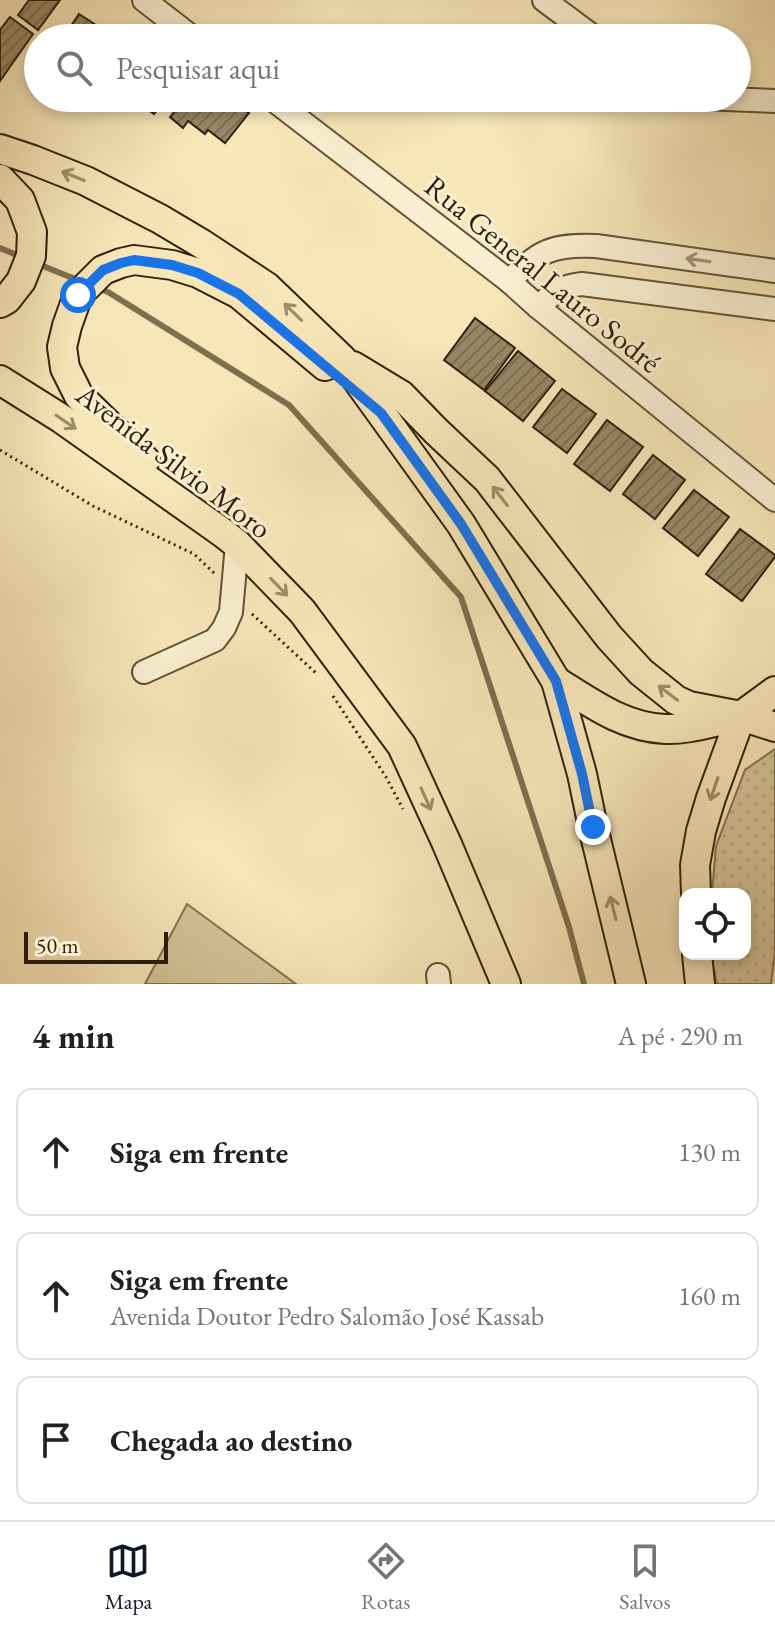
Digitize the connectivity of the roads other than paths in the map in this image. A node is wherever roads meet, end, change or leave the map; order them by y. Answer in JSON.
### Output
{"nodes":[{"id":1,"x":144,"y":0,"type":"edge"},
{"id":2,"x":544,"y":0,"type":"edge"},
{"id":3,"x":175,"y":24,"type":"edge"},
{"id":4,"x":576,"y":24,"type":"edge"},
{"id":5,"x":751,"y":100,"type":"edge"},
{"id":6,"x":775,"y":101,"type":"edge"},
{"id":7,"x":289,"y":112,"type":"edge"},
{"id":8,"x":0,"y":149,"type":"edge"},
{"id":9,"x":0,"y":179,"type":"edge"},
{"id":10,"x":775,"y":271,"type":"edge"},
{"id":11,"x":509,"y":281,"type":"junction"},
{"id":12,"x":0,"y":303,"type":"edge"},
{"id":13,"x":538,"y":307,"type":"junction"},
{"id":14,"x":775,"y":309,"type":"edge"},
{"id":15,"x":342,"y":359,"type":"junction"},
{"id":16,"x":0,"y":380,"type":"edge"},
{"id":17,"x":381,"y":413,"type":"junction"},
{"id":18,"x":775,"y":500,"type":"edge"},
{"id":19,"x":230,"y":538,"type":"junction"},
{"id":20,"x":144,"y":672,"type":"dead end"},
{"id":21,"x":556,"y":681,"type":"junction"},
{"id":22,"x":775,"y":691,"type":"edge"},
{"id":23,"x":741,"y":716,"type":"junction"},
{"id":24,"x":775,"y":727,"type":"edge"},
{"id":25,"x":696,"y":888,"type":"edge"},
{"id":26,"x":698,"y":960,"type":"edge"},
{"id":27,"x":506,"y":984,"type":"edge"},
{"id":28,"x":631,"y":984,"type":"edge"},
{"id":29,"x":700,"y":984,"type":"edge"}],
"edges":[{"from":1,"to":3,"type":"street"},
{"from":2,"to":4,"type":"street"},
{"from":5,"to":6,"type":"street"},
{"from":7,"to":11,"type":"street","name":"Rua General Lauro Sodré"},
{"from":15,"to":8,"type":"main road","one_way":true},
{"from":9,"to":12,"type":"main road"},
{"from":10,"to":11,"type":"street","one_way":true},
{"from":11,"to":13,"type":"street","name":"Rua General Lauro Sodré"},
{"from":13,"to":14,"type":"street"},
{"from":13,"to":18,"type":"street","name":"Rua General Lauro Sodré"},
{"from":15,"to":17,"type":"main road"},
{"from":23,"to":15,"type":"main road","one_way":true},
{"from":16,"to":19,"type":"main road","name":"Avenida Silvio Moro","one_way":true},
{"from":17,"to":19,"type":"main road"},
{"from":17,"to":21,"type":"main road"},
{"from":19,"to":20,"type":"street"},
{"from":19,"to":27,"type":"main road","name":"Avenida Silvio Moro","one_way":true},
{"from":21,"to":23,"type":"main road"},
{"from":28,"to":21,"type":"main road","one_way":true},
{"from":22,"to":23,"type":"main road"},
{"from":23,"to":24,"type":"main road"},
{"from":23,"to":25,"type":"main road","one_way":true},
{"from":26,"to":29,"type":"main road"}]}
